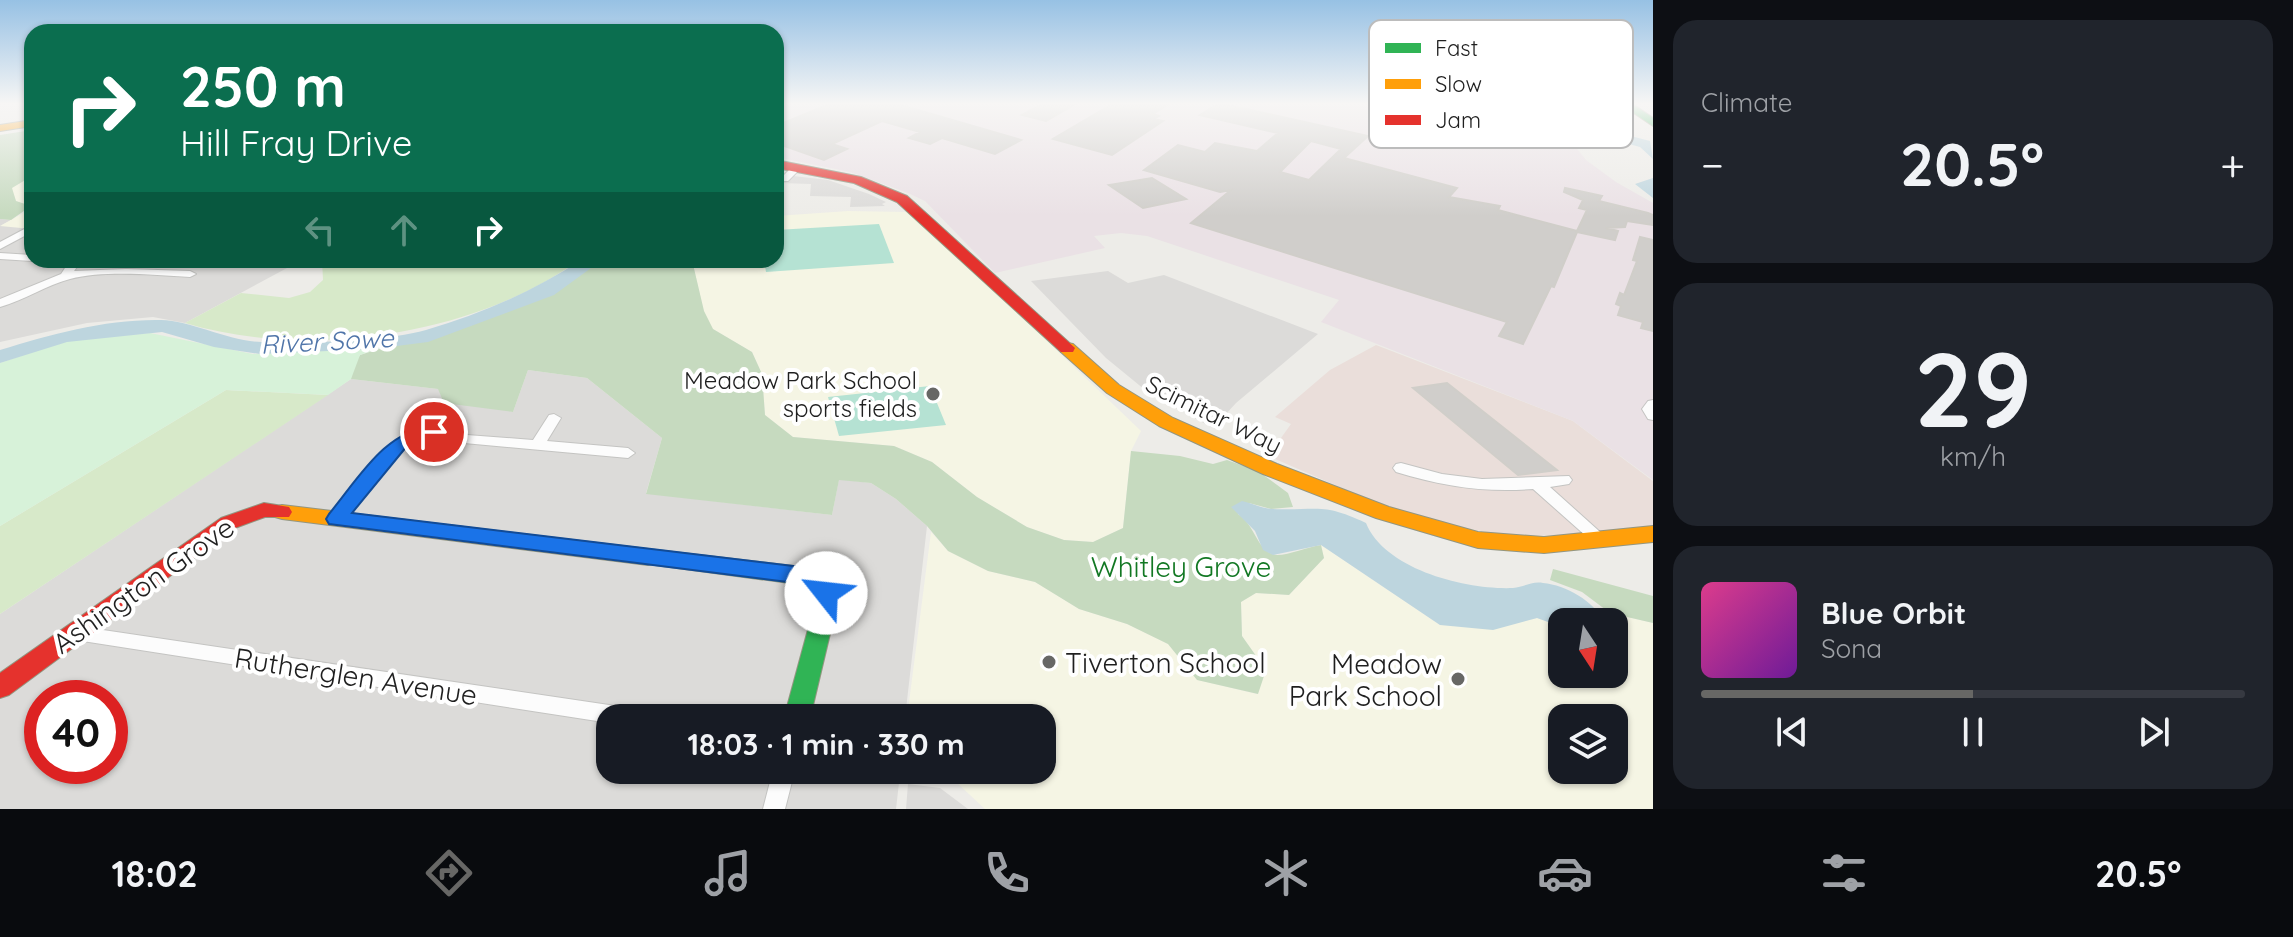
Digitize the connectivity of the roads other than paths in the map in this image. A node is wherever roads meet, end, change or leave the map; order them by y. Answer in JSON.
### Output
{"nodes":[{"id":1,"x":786,"y":170,"type":"edge"},
{"id":2,"x":24,"y":232,"type":"edge"},
{"id":3,"x":0,"y":246,"type":"edge"},
{"id":4,"x":0,"y":256,"type":"edge"},
{"id":5,"x":24,"y":258,"type":"edge"},
{"id":6,"x":70,"y":268,"type":"edge"},
{"id":7,"x":190,"y":274,"type":"dead end"},
{"id":8,"x":66,"y":276,"type":"junction"},
{"id":9,"x":0,"y":303,"type":"edge"},
{"id":10,"x":1653,"y":404,"type":"edge"},
{"id":11,"x":1653,"y":416,"type":"edge"},
{"id":12,"x":554,"y":418,"type":"dead end"},
{"id":13,"x":538,"y":444,"type":"junction"},
{"id":14,"x":628,"y":453,"type":"dead end"},
{"id":15,"x":1401,"y":468,"type":"dead end"},
{"id":16,"x":1564,"y":480,"type":"dead end"},
{"id":17,"x":1537,"y":484,"type":"junction"},
{"id":18,"x":336,"y":519,"type":"junction"},
{"id":19,"x":1653,"y":534,"type":"edge"},
{"id":20,"x":1601,"y":540,"type":"junction"},
{"id":21,"x":76,"y":633,"type":"junction"},
{"id":22,"x":0,"y":687,"type":"edge"},
{"id":23,"x":801,"y":704,"type":"edge"},
{"id":24,"x":596,"y":712,"type":"edge"},
{"id":25,"x":780,"y":784,"type":"edge"},
{"id":26,"x":774,"y":809,"type":"edge"}],
"edges":[{"from":1,"to":20,"type":"main road","name":"Scimitar Way"},
{"from":2,"to":3,"type":"street"},
{"from":4,"to":5,"type":"street"},
{"from":6,"to":8,"type":"street"},
{"from":7,"to":8,"type":"street"},
{"from":8,"to":9,"type":"street"},
{"from":10,"to":11,"type":"street"},
{"from":12,"to":13,"type":"street"},
{"from":13,"to":14,"type":"street"},
{"from":13,"to":18,"type":"street"},
{"from":15,"to":17,"type":"street"},
{"from":16,"to":17,"type":"street"},
{"from":17,"to":20,"type":"street"},
{"from":18,"to":21,"type":"main road","name":"Ashington Grove"},
{"from":18,"to":23,"type":"main road","name":"Ashington Grove"},
{"from":19,"to":20,"type":"main road","name":"Scimitar Way"},
{"from":21,"to":22,"type":"main road","name":"Ashington Grove"},
{"from":21,"to":24,"type":"street","name":"Rutherglen Avenue"},
{"from":25,"to":26,"type":"street"}]}
